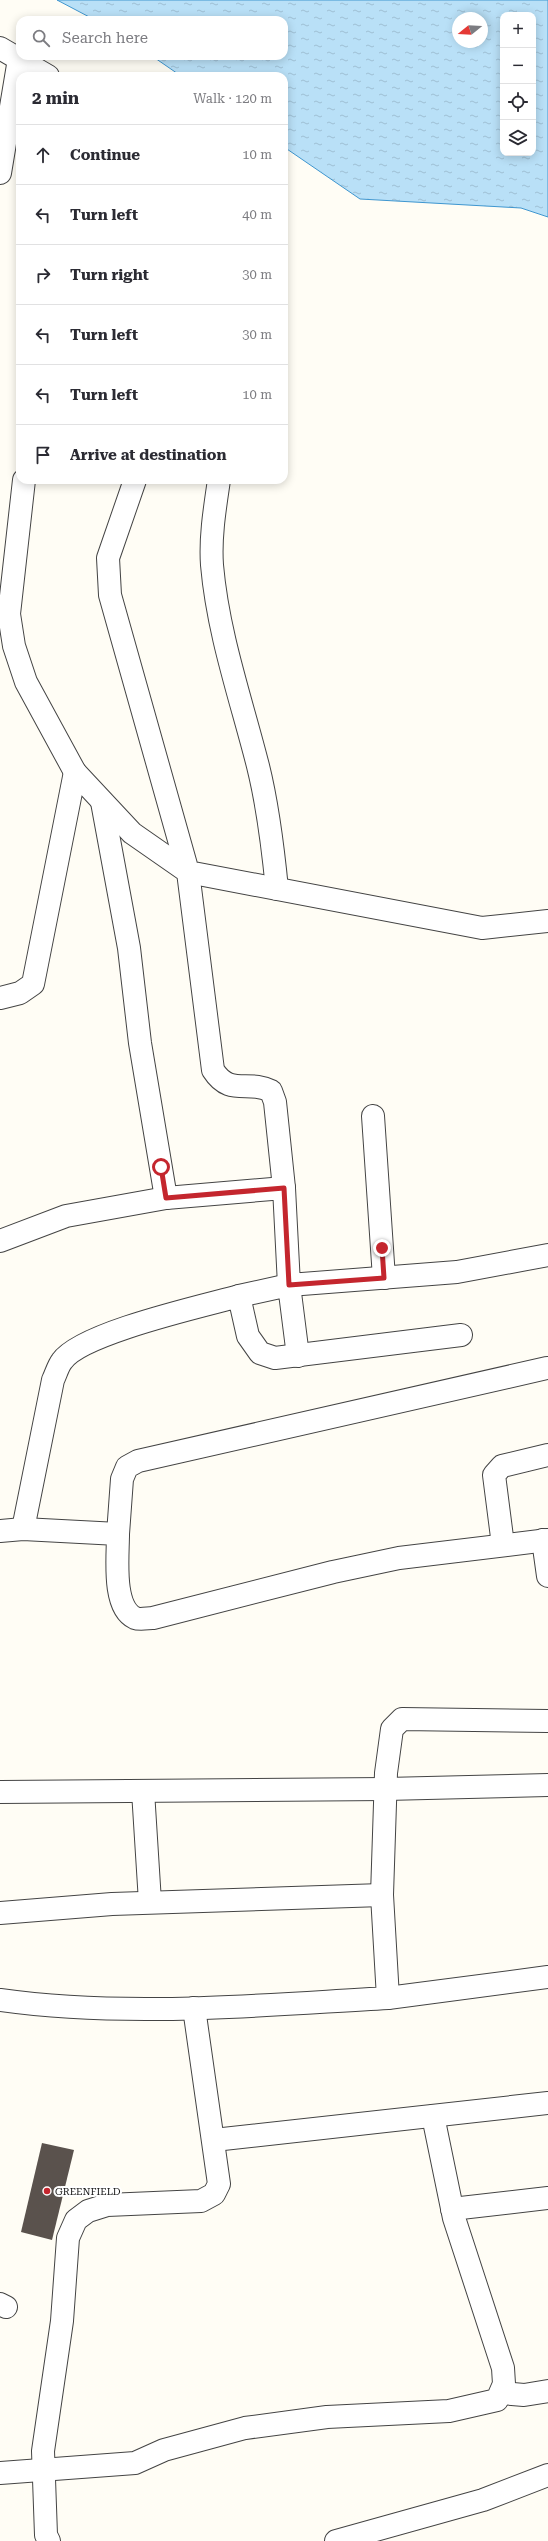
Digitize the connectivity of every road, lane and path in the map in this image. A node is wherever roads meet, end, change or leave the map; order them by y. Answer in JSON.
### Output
{"nodes":[{"id":1,"x":0,"y":48,"type":"edge"},
{"id":2,"x":16,"y":58,"type":"edge"},
{"id":3,"x":19,"y":60,"type":"joint"},
{"id":4,"x":17,"y":72,"type":"edge"},
{"id":5,"x":41,"y":72,"type":"edge"},
{"id":6,"x":16,"y":78,"type":"edge"},
{"id":7,"x":0,"y":173,"type":"edge"},
{"id":8,"x":24,"y":484,"type":"edge"},
{"id":9,"x":134,"y":484,"type":"edge"},
{"id":10,"x":219,"y":484,"type":"edge"},
{"id":11,"x":75,"y":772,"type":"junction"},
{"id":12,"x":102,"y":802,"type":"junction"},
{"id":13,"x":188,"y":872,"type":"junction"},
{"id":14,"x":277,"y":889,"type":"junction"},
{"id":15,"x":548,"y":920,"type":"edge"},
{"id":16,"x":0,"y":998,"type":"edge"},
{"id":17,"x":373,"y":1116,"type":"dead end"},
{"id":18,"x":284,"y":1188,"type":"junction"},
{"id":19,"x":166,"y":1198,"type":"junction"},
{"id":20,"x":0,"y":1240,"type":"edge"},
{"id":21,"x":548,"y":1255,"type":"edge"},
{"id":22,"x":384,"y":1278,"type":"junction"},
{"id":23,"x":289,"y":1285,"type":"junction"},
{"id":24,"x":239,"y":1296,"type":"junction"},
{"id":25,"x":461,"y":1335,"type":"dead end"},
{"id":26,"x":298,"y":1356,"type":"junction"},
{"id":27,"x":547,"y":1368,"type":"edge"},
{"id":28,"x":548,"y":1455,"type":"edge"},
{"id":29,"x":23,"y":1529,"type":"junction"},
{"id":30,"x":0,"y":1531,"type":"edge"},
{"id":31,"x":118,"y":1534,"type":"junction"},
{"id":32,"x":545,"y":1540,"type":"edge"},
{"id":33,"x":503,"y":1545,"type":"junction"},
{"id":34,"x":548,"y":1576,"type":"edge"},
{"id":35,"x":548,"y":1721,"type":"edge"},
{"id":36,"x":548,"y":1785,"type":"edge"},
{"id":37,"x":386,"y":1789,"type":"junction"},
{"id":38,"x":142,"y":1791,"type":"junction"},
{"id":39,"x":0,"y":1792,"type":"edge"},
{"id":40,"x":382,"y":1895,"type":"junction"},
{"id":41,"x":150,"y":1902,"type":"junction"},
{"id":42,"x":0,"y":1913,"type":"edge"},
{"id":43,"x":548,"y":1977,"type":"edge"},
{"id":44,"x":388,"y":1998,"type":"junction"},
{"id":45,"x":0,"y":2000,"type":"edge"},
{"id":46,"x":194,"y":2008,"type":"junction"},
{"id":47,"x":548,"y":2103,"type":"edge"},
{"id":48,"x":433,"y":2116,"type":"junction"},
{"id":49,"x":214,"y":2140,"type":"junction"},
{"id":50,"x":548,"y":2198,"type":"edge"},
{"id":51,"x":452,"y":2209,"type":"junction"},
{"id":52,"x":548,"y":2391,"type":"edge"},
{"id":53,"x":501,"y":2393,"type":"junction"},
{"id":54,"x":44,"y":2470,"type":"junction"},
{"id":55,"x":0,"y":2473,"type":"edge"},
{"id":56,"x":548,"y":2475,"type":"edge"},
{"id":57,"x":49,"y":2541,"type":"edge"},
{"id":58,"x":336,"y":2541,"type":"edge"}],
"edges":[{"from":1,"to":2,"type":"street"},
{"from":3,"to":4,"type":"street"},
{"from":3,"to":5,"type":"street"},
{"from":6,"to":7,"type":"street"},
{"from":8,"to":11,"type":"street"},
{"from":9,"to":13,"type":"street"},
{"from":10,"to":14,"type":"street"},
{"from":11,"to":12,"type":"street"},
{"from":11,"to":16,"type":"street"},
{"from":12,"to":13,"type":"street"},
{"from":12,"to":19,"type":"street"},
{"from":13,"to":14,"type":"street"},
{"from":13,"to":18,"type":"street"},
{"from":14,"to":15,"type":"street"},
{"from":17,"to":22,"type":"street"},
{"from":18,"to":19,"type":"street"},
{"from":18,"to":23,"type":"street"},
{"from":19,"to":20,"type":"street"},
{"from":21,"to":22,"type":"street"},
{"from":22,"to":23,"type":"street"},
{"from":23,"to":24,"type":"street"},
{"from":23,"to":26,"type":"street"},
{"from":24,"to":26,"type":"street"},
{"from":24,"to":29,"type":"street"},
{"from":25,"to":26,"type":"street"},
{"from":27,"to":31,"type":"street"},
{"from":28,"to":33,"type":"street"},
{"from":29,"to":30,"type":"street"},
{"from":29,"to":31,"type":"street"},
{"from":31,"to":33,"type":"street"},
{"from":32,"to":33,"type":"street"},
{"from":32,"to":34,"type":"street"},
{"from":35,"to":37,"type":"street"},
{"from":36,"to":37,"type":"street"},
{"from":37,"to":38,"type":"street"},
{"from":37,"to":40,"type":"street"},
{"from":38,"to":39,"type":"street"},
{"from":38,"to":41,"type":"street"},
{"from":40,"to":41,"type":"street"},
{"from":40,"to":44,"type":"street"},
{"from":41,"to":42,"type":"street"},
{"from":43,"to":44,"type":"street"},
{"from":44,"to":46,"type":"street"},
{"from":45,"to":46,"type":"street"},
{"from":46,"to":49,"type":"street"},
{"from":47,"to":48,"type":"street"},
{"from":48,"to":49,"type":"street"},
{"from":48,"to":51,"type":"street"},
{"from":49,"to":54,"type":"street"},
{"from":50,"to":51,"type":"street"},
{"from":51,"to":53,"type":"street"},
{"from":52,"to":53,"type":"street"},
{"from":53,"to":54,"type":"street"},
{"from":54,"to":55,"type":"street"},
{"from":54,"to":57,"type":"street"},
{"from":56,"to":58,"type":"street"}]}
